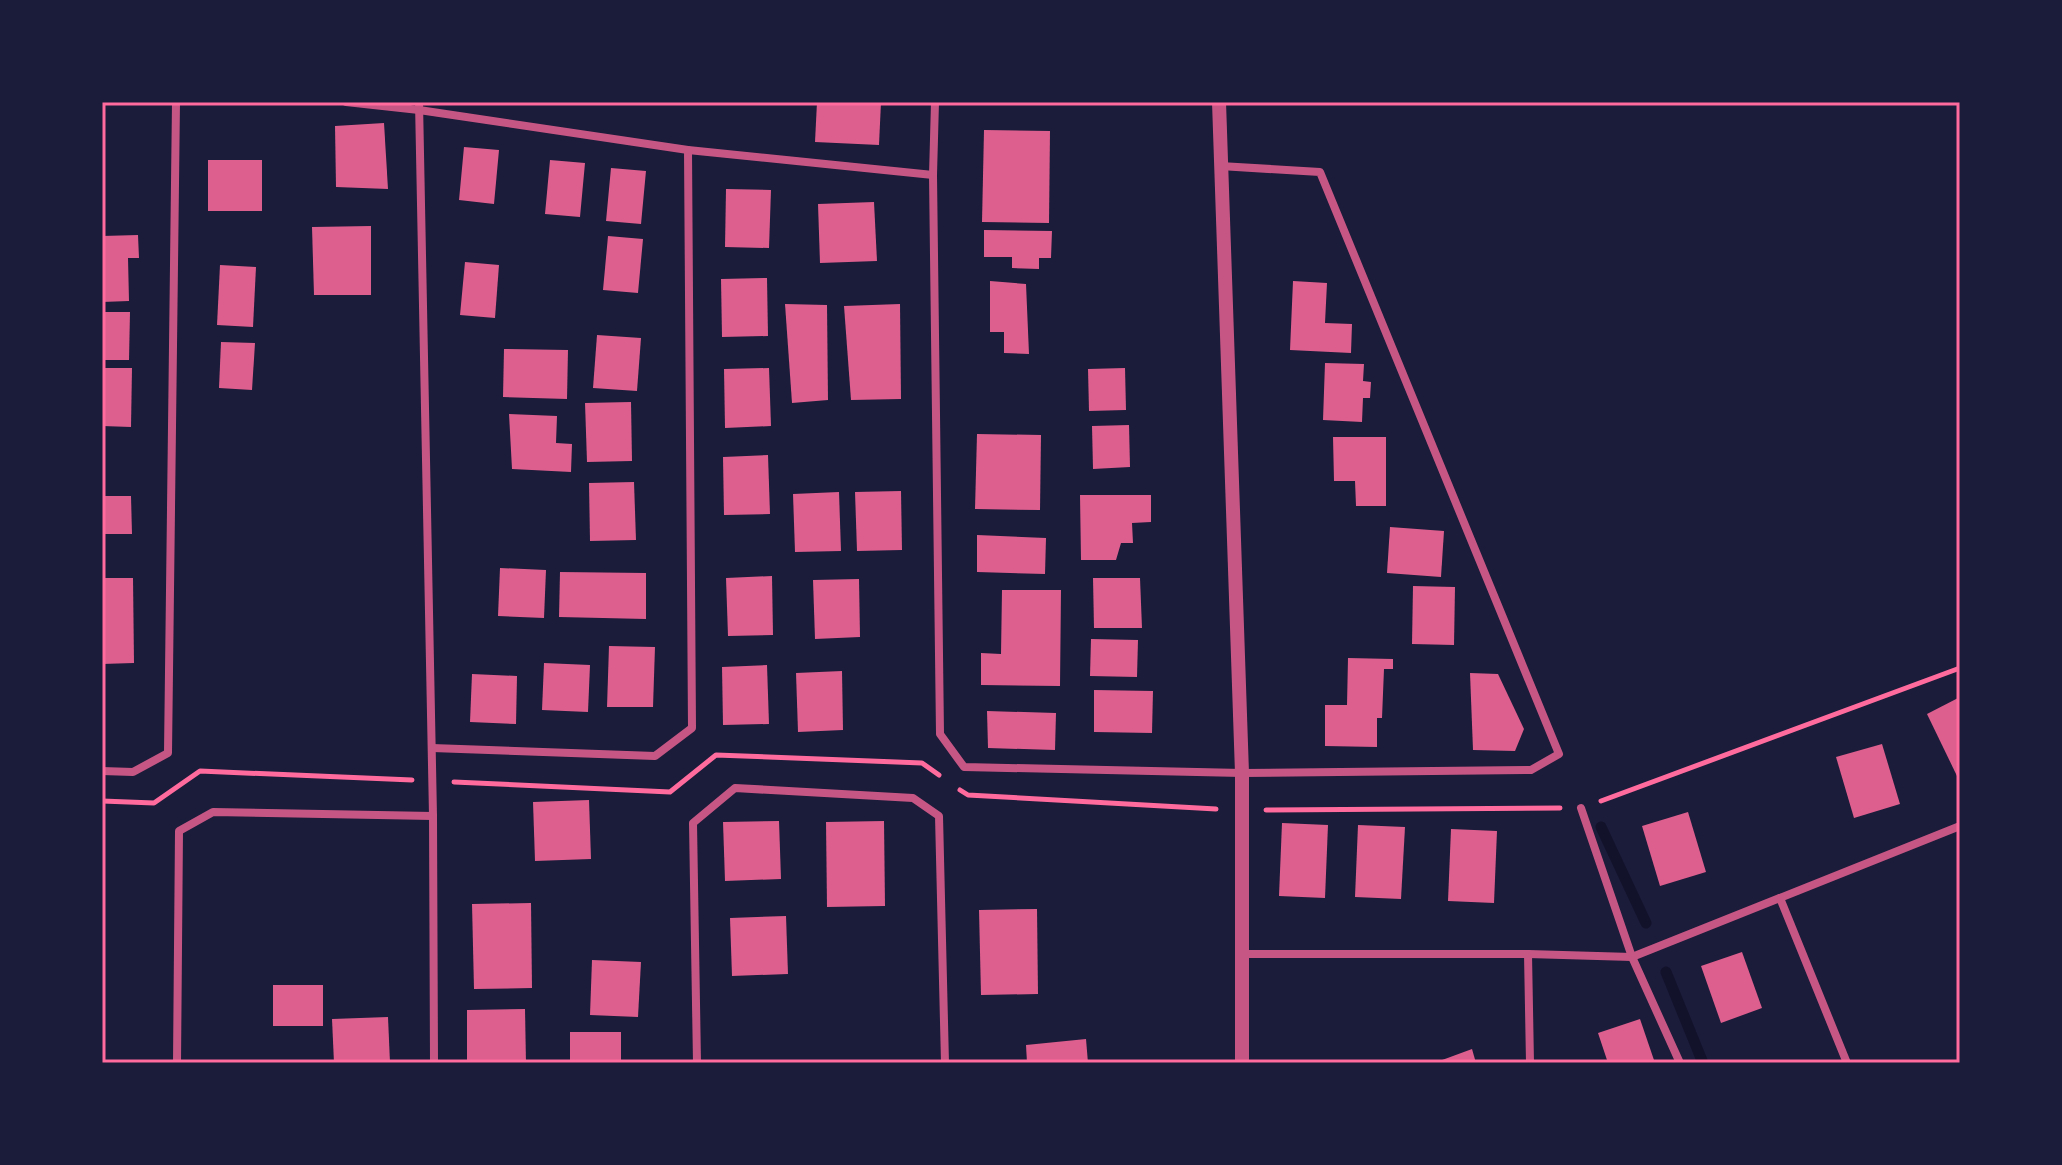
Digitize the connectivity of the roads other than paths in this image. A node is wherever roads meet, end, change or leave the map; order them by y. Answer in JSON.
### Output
{"nodes":[{"id":1,"x":176,"y":102,"type":"edge"},
{"id":2,"x":346,"y":102,"type":"edge"},
{"id":3,"x":935,"y":102,"type":"edge"},
{"id":4,"x":1219,"y":102,"type":"edge"},
{"id":5,"x":419,"y":106,"type":"edge"},
{"id":6,"x":688,"y":150,"type":"junction"},
{"id":7,"x":1220,"y":166,"type":"junction"},
{"id":8,"x":933,"y":175,"type":"junction"},
{"id":9,"x":432,"y":748,"type":"junction"},
{"id":10,"x":102,"y":771,"type":"edge"},
{"id":11,"x":1242,"y":773,"type":"junction"},
{"id":12,"x":1581,"y":808,"type":"road end"},
{"id":13,"x":433,"y":816,"type":"junction"},
{"id":14,"x":1960,"y":826,"type":"edge"},
{"id":15,"x":1780,"y":898,"type":"junction"},
{"id":16,"x":1240,"y":954,"type":"junction"},
{"id":17,"x":1528,"y":954,"type":"junction"},
{"id":18,"x":1632,"y":957,"type":"junction"},
{"id":19,"x":177,"y":1063,"type":"edge"},
{"id":20,"x":434,"y":1063,"type":"edge"},
{"id":21,"x":697,"y":1063,"type":"edge"},
{"id":22,"x":945,"y":1063,"type":"edge"},
{"id":23,"x":1242,"y":1063,"type":"edge"},
{"id":24,"x":1530,"y":1063,"type":"edge"},
{"id":25,"x":1680,"y":1063,"type":"edge"},
{"id":26,"x":1847,"y":1063,"type":"edge"}],
"edges":[{"from":1,"to":10,"type":"street"},
{"from":2,"to":5,"type":"street"},
{"from":3,"to":8,"type":"street"},
{"from":4,"to":7,"type":"street"},
{"from":5,"to":6,"type":"street"},
{"from":5,"to":9,"type":"street"},
{"from":6,"to":8,"type":"street"},
{"from":6,"to":9,"type":"street"},
{"from":7,"to":11,"type":"street"},
{"from":7,"to":11,"type":"street"},
{"from":8,"to":11,"type":"street"},
{"from":9,"to":13,"type":"street"},
{"from":11,"to":16,"type":"street"},
{"from":12,"to":18,"type":"street"},
{"from":13,"to":19,"type":"street"},
{"from":13,"to":20,"type":"street"},
{"from":14,"to":15,"type":"street"},
{"from":15,"to":18,"type":"street"},
{"from":15,"to":26,"type":"street"},
{"from":16,"to":17,"type":"street"},
{"from":16,"to":23,"type":"street"},
{"from":17,"to":18,"type":"street"},
{"from":17,"to":24,"type":"street"},
{"from":18,"to":25,"type":"street"},
{"from":21,"to":22,"type":"street"}]}
